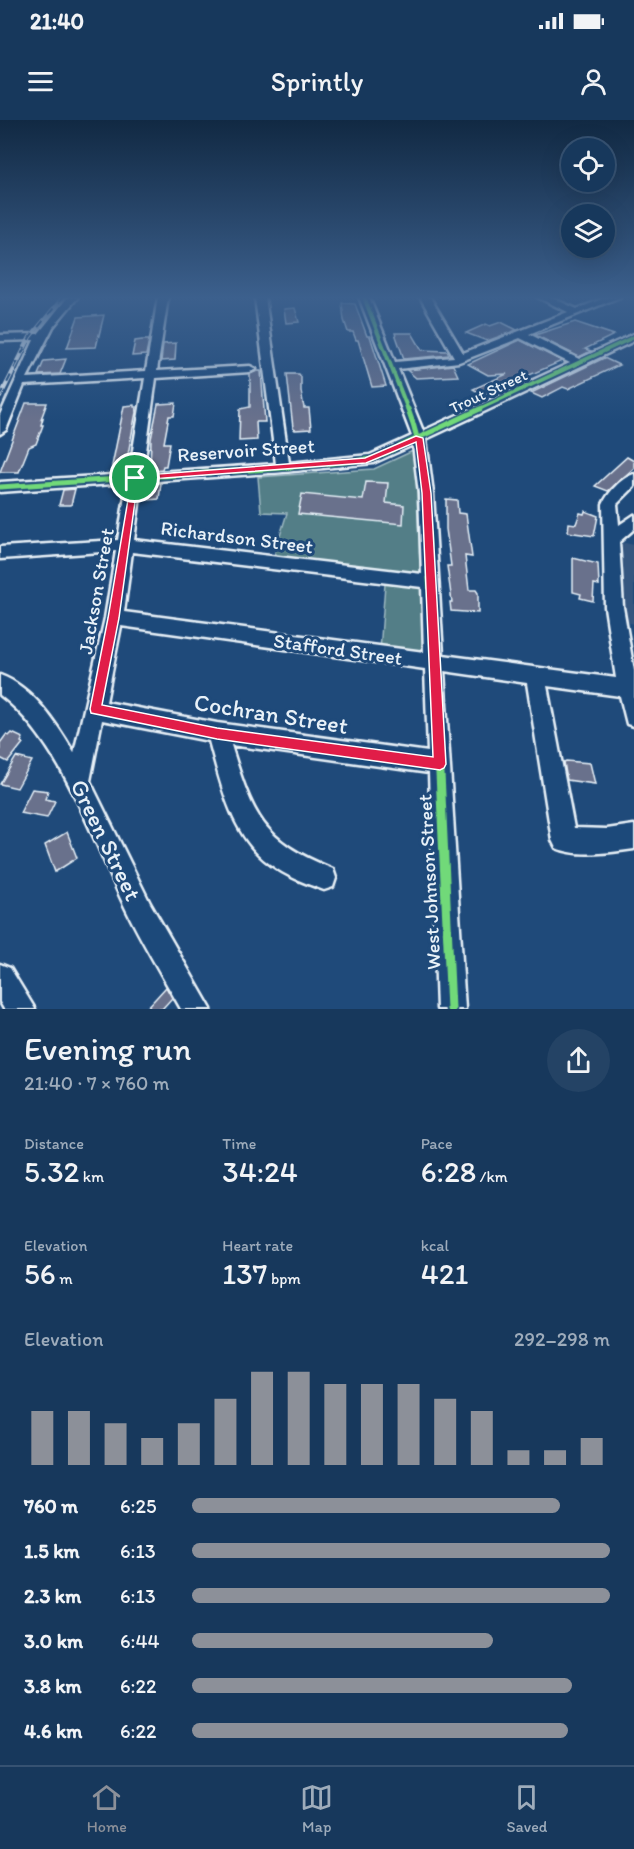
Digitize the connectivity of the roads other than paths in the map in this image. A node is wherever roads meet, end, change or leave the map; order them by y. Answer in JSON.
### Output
{"nodes":[{"id":1,"x":41,"y":338,"type":"edge"},
{"id":2,"x":156,"y":338,"type":"edge"},
{"id":3,"x":266,"y":338,"type":"edge"},
{"id":4,"x":380,"y":338,"type":"edge"},
{"id":5,"x":449,"y":338,"type":"edge"},
{"id":6,"x":509,"y":338,"type":"edge"},
{"id":7,"x":529,"y":338,"type":"edge"},
{"id":8,"x":631,"y":338,"type":"edge"},
{"id":9,"x":460,"y":358,"type":"junction"},
{"id":10,"x":579,"y":363,"type":"junction"},
{"id":11,"x":390,"y":366,"type":"junction"},
{"id":12,"x":250,"y":369,"type":"dead end"},
{"id":13,"x":150,"y":375,"type":"junction"},
{"id":14,"x":18,"y":388,"type":"junction"},
{"id":15,"x":1,"y":394,"type":"edge"},
{"id":16,"x":0,"y":430,"type":"edge"},
{"id":17,"x":419,"y":438,"type":"junction"},
{"id":18,"x":283,"y":468,"type":"junction"},
{"id":19,"x":135,"y":478,"type":"junction"},
{"id":20,"x":634,"y":479,"type":"edge"},
{"id":21,"x":0,"y":487,"type":"edge"},
{"id":22,"x":634,"y":520,"type":"edge"},
{"id":23,"x":611,"y":541,"type":"junction"},
{"id":24,"x":126,"y":545,"type":"junction"},
{"id":25,"x":0,"y":553,"type":"edge"},
{"id":26,"x":432,"y":582,"type":"junction"},
{"id":27,"x":114,"y":618,"type":"junction"},
{"id":28,"x":435,"y":662,"type":"junction"},
{"id":29,"x":536,"y":676,"type":"junction"},
{"id":30,"x":0,"y":684,"type":"edge"},
{"id":31,"x":631,"y":689,"type":"edge"},
{"id":32,"x":96,"y":709,"type":"junction"},
{"id":33,"x":634,"y":717,"type":"edge"},
{"id":34,"x":217,"y":733,"type":"junction"},
{"id":35,"x":440,"y":764,"type":"junction"},
{"id":36,"x":78,"y":783,"type":"junction"},
{"id":37,"x":634,"y":837,"type":"edge"},
{"id":38,"x":324,"y":878,"type":"dead end"},
{"id":39,"x":0,"y":978,"type":"edge"},
{"id":40,"x":21,"y":1009,"type":"edge"},
{"id":41,"x":197,"y":1009,"type":"edge"},
{"id":42,"x":451,"y":1009,"type":"edge"}],
"edges":[{"from":1,"to":14,"type":"street"},
{"from":2,"to":13,"type":"street","name":"Jackson Street"},
{"from":3,"to":18,"type":"street"},
{"from":4,"to":11,"type":"street","name":"West Johnson Street"},
{"from":5,"to":9,"type":"street"},
{"from":6,"to":9,"type":"street"},
{"from":7,"to":10,"type":"street"},
{"from":8,"to":10,"type":"street","name":"Trout Street"},
{"from":9,"to":11,"type":"street"},
{"from":10,"to":17,"type":"street","name":"Trout Street"},
{"from":11,"to":17,"type":"street","name":"West Johnson Street"},
{"from":12,"to":13,"type":"street"},
{"from":13,"to":14,"type":"street"},
{"from":13,"to":19,"type":"street","name":"Jackson Street"},
{"from":14,"to":15,"type":"street"},
{"from":14,"to":16,"type":"street"},
{"from":17,"to":18,"type":"street","name":"Reservoir Street"},
{"from":17,"to":26,"type":"street","name":"West Johnson Street"},
{"from":18,"to":19,"type":"street","name":"Reservoir Street"},
{"from":19,"to":21,"type":"street","name":"Reservoir Street"},
{"from":19,"to":24,"type":"street","name":"Jackson Street"},
{"from":20,"to":23,"type":"street"},
{"from":22,"to":23,"type":"street"},
{"from":23,"to":31,"type":"street"},
{"from":24,"to":25,"type":"street","name":"Richardson Street"},
{"from":24,"to":26,"type":"street","name":"Richardson Street"},
{"from":24,"to":27,"type":"street","name":"Jackson Street"},
{"from":26,"to":28,"type":"street","name":"West Johnson Street"},
{"from":27,"to":28,"type":"street","name":"Stafford Street"},
{"from":27,"to":32,"type":"street","name":"Jackson Street"},
{"from":28,"to":29,"type":"street","name":"Stafford Street"},
{"from":28,"to":35,"type":"street","name":"West Johnson Street"},
{"from":29,"to":31,"type":"street","name":"Stafford Street"},
{"from":29,"to":37,"type":"street"},
{"from":30,"to":36,"type":"street","name":"Green Street"},
{"from":31,"to":33,"type":"street"},
{"from":32,"to":34,"type":"street","name":"Cochran Street"},
{"from":32,"to":36,"type":"street","name":"Jackson Street"},
{"from":34,"to":35,"type":"street","name":"Cochran Street"},
{"from":34,"to":38,"type":"street"},
{"from":35,"to":42,"type":"street","name":"West Johnson Street"},
{"from":36,"to":41,"type":"street","name":"Green Street"},
{"from":39,"to":40,"type":"street"}]}
